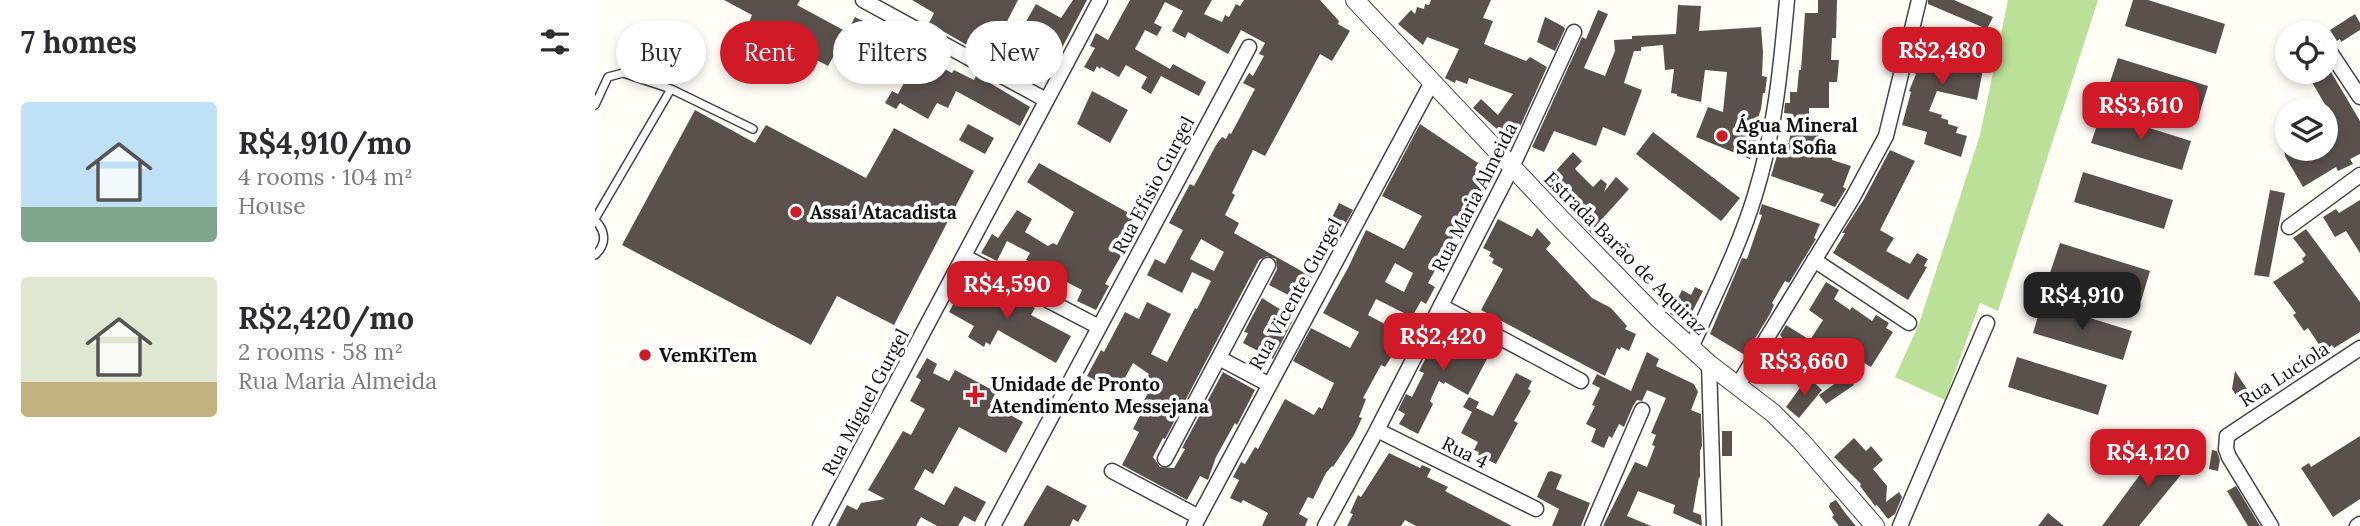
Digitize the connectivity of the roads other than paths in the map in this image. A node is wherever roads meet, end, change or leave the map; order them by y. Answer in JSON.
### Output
{"nodes":[{"id":1,"x":863,"y":0,"type":"edge"},
{"id":2,"x":1100,"y":0,"type":"edge"},
{"id":3,"x":1355,"y":0,"type":"edge"},
{"id":4,"x":1787,"y":0,"type":"edge"},
{"id":5,"x":1919,"y":0,"type":"edge"},
{"id":6,"x":1574,"y":32,"type":"dead end"},
{"id":7,"x":1249,"y":47,"type":"dead end"},
{"id":8,"x":2338,"y":64,"type":"edge"},
{"id":9,"x":1432,"y":82,"type":"junction"},
{"id":10,"x":671,"y":89,"type":"junction"},
{"id":11,"x":2360,"y":97,"type":"edge"},
{"id":12,"x":1046,"y":100,"type":"junction"},
{"id":13,"x":595,"y":105,"type":"edge"},
{"id":14,"x":753,"y":129,"type":"dead end"},
{"id":15,"x":1512,"y":167,"type":"junction"},
{"id":16,"x":2360,"y":175,"type":"edge"},
{"id":17,"x":595,"y":220,"type":"edge"},
{"id":18,"x":2289,"y":227,"type":"dead end"},
{"id":19,"x":595,"y":255,"type":"edge"},
{"id":20,"x":965,"y":257,"type":"junction"},
{"id":21,"x":1814,"y":260,"type":"junction"},
{"id":22,"x":1268,"y":265,"type":"dead end"},
{"id":23,"x":1441,"y":306,"type":"junction"},
{"id":24,"x":1909,"y":323,"type":"dead end"},
{"id":25,"x":1987,"y":323,"type":"dead end"},
{"id":26,"x":1099,"y":327,"type":"junction"},
{"id":27,"x":1691,"y":348,"type":"junction"},
{"id":28,"x":2360,"y":348,"type":"edge"},
{"id":29,"x":1219,"y":358,"type":"junction"},
{"id":30,"x":1709,"y":364,"type":"junction"},
{"id":31,"x":1581,"y":381,"type":"dead end"},
{"id":32,"x":1268,"y":384,"type":"junction"},
{"id":33,"x":1738,"y":385,"type":"junction"},
{"id":34,"x":1642,"y":410,"type":"dead end"},
{"id":35,"x":1377,"y":430,"type":"junction"},
{"id":36,"x":1165,"y":459,"type":"dead end"},
{"id":37,"x":1112,"y":471,"type":"dead end"},
{"id":38,"x":1537,"y":509,"type":"dead end"},
{"id":39,"x":1197,"y":521,"type":"edge"},
{"id":40,"x":820,"y":526,"type":"edge"},
{"id":41,"x":993,"y":526,"type":"edge"},
{"id":42,"x":1325,"y":526,"type":"edge"},
{"id":43,"x":1592,"y":526,"type":"edge"},
{"id":44,"x":1714,"y":526,"type":"edge"},
{"id":45,"x":1875,"y":526,"type":"edge"},
{"id":46,"x":1900,"y":526,"type":"edge"},
{"id":47,"x":2271,"y":526,"type":"edge"}],
"edges":[{"from":1,"to":12,"type":"street"},
{"from":2,"to":12,"type":"street","name":"Rua Miguel Gurgel"},
{"from":3,"to":9,"type":"street","name":"Estrada Barão de Aquiraz"},
{"from":4,"to":27,"type":"street"},
{"from":5,"to":21,"type":"street"},
{"from":6,"to":15,"type":"street","name":"Rua Maria Almeida"},
{"from":7,"to":26,"type":"street","name":"Rua Efísio Gurgel"},
{"from":8,"to":11,"type":"street"},
{"from":9,"to":15,"type":"street","name":"Estrada Barão de Aquiraz"},
{"from":9,"to":32,"type":"street","name":"Rua Vicente Gurgel"},
{"from":10,"to":13,"type":"lane"},
{"from":10,"to":14,"type":"lane"},
{"from":10,"to":17,"type":"lane"},
{"from":12,"to":20,"type":"street","name":"Rua Miguel Gurgel"},
{"from":15,"to":23,"type":"street","name":"Rua Maria Almeida"},
{"from":15,"to":27,"type":"street","name":"Estrada Barão de Aquiraz"},
{"from":16,"to":18,"type":"street"},
{"from":17,"to":19,"type":"lane"},
{"from":20,"to":26,"type":"street"},
{"from":20,"to":40,"type":"street","name":"Rua Miguel Gurgel"},
{"from":21,"to":24,"type":"street"},
{"from":21,"to":33,"type":"street"},
{"from":22,"to":29,"type":"street"},
{"from":23,"to":31,"type":"street"},
{"from":23,"to":35,"type":"street","name":"Rua Maria Almeida"},
{"from":25,"to":46,"type":"street"},
{"from":26,"to":41,"type":"street","name":"Rua Efísio Gurgel"},
{"from":27,"to":30,"type":"street","name":"Estrada Barão de Aquiraz"},
{"from":28,"to":47,"type":"street","name":"Rua Lucíola"},
{"from":29,"to":32,"type":"street"},
{"from":29,"to":36,"type":"street"},
{"from":30,"to":33,"type":"street","name":"Estrada Barão de Aquiraz"},
{"from":30,"to":44,"type":"street"},
{"from":32,"to":39,"type":"street","name":"Rua Vicente Gurgel"},
{"from":33,"to":45,"type":"street","name":"Estrada Barão de Aquiraz"},
{"from":34,"to":43,"type":"street"},
{"from":35,"to":38,"type":"street","name":"Rua 4"},
{"from":35,"to":42,"type":"street","name":"Rua Maria Almeida"},
{"from":37,"to":39,"type":"street"}]}
